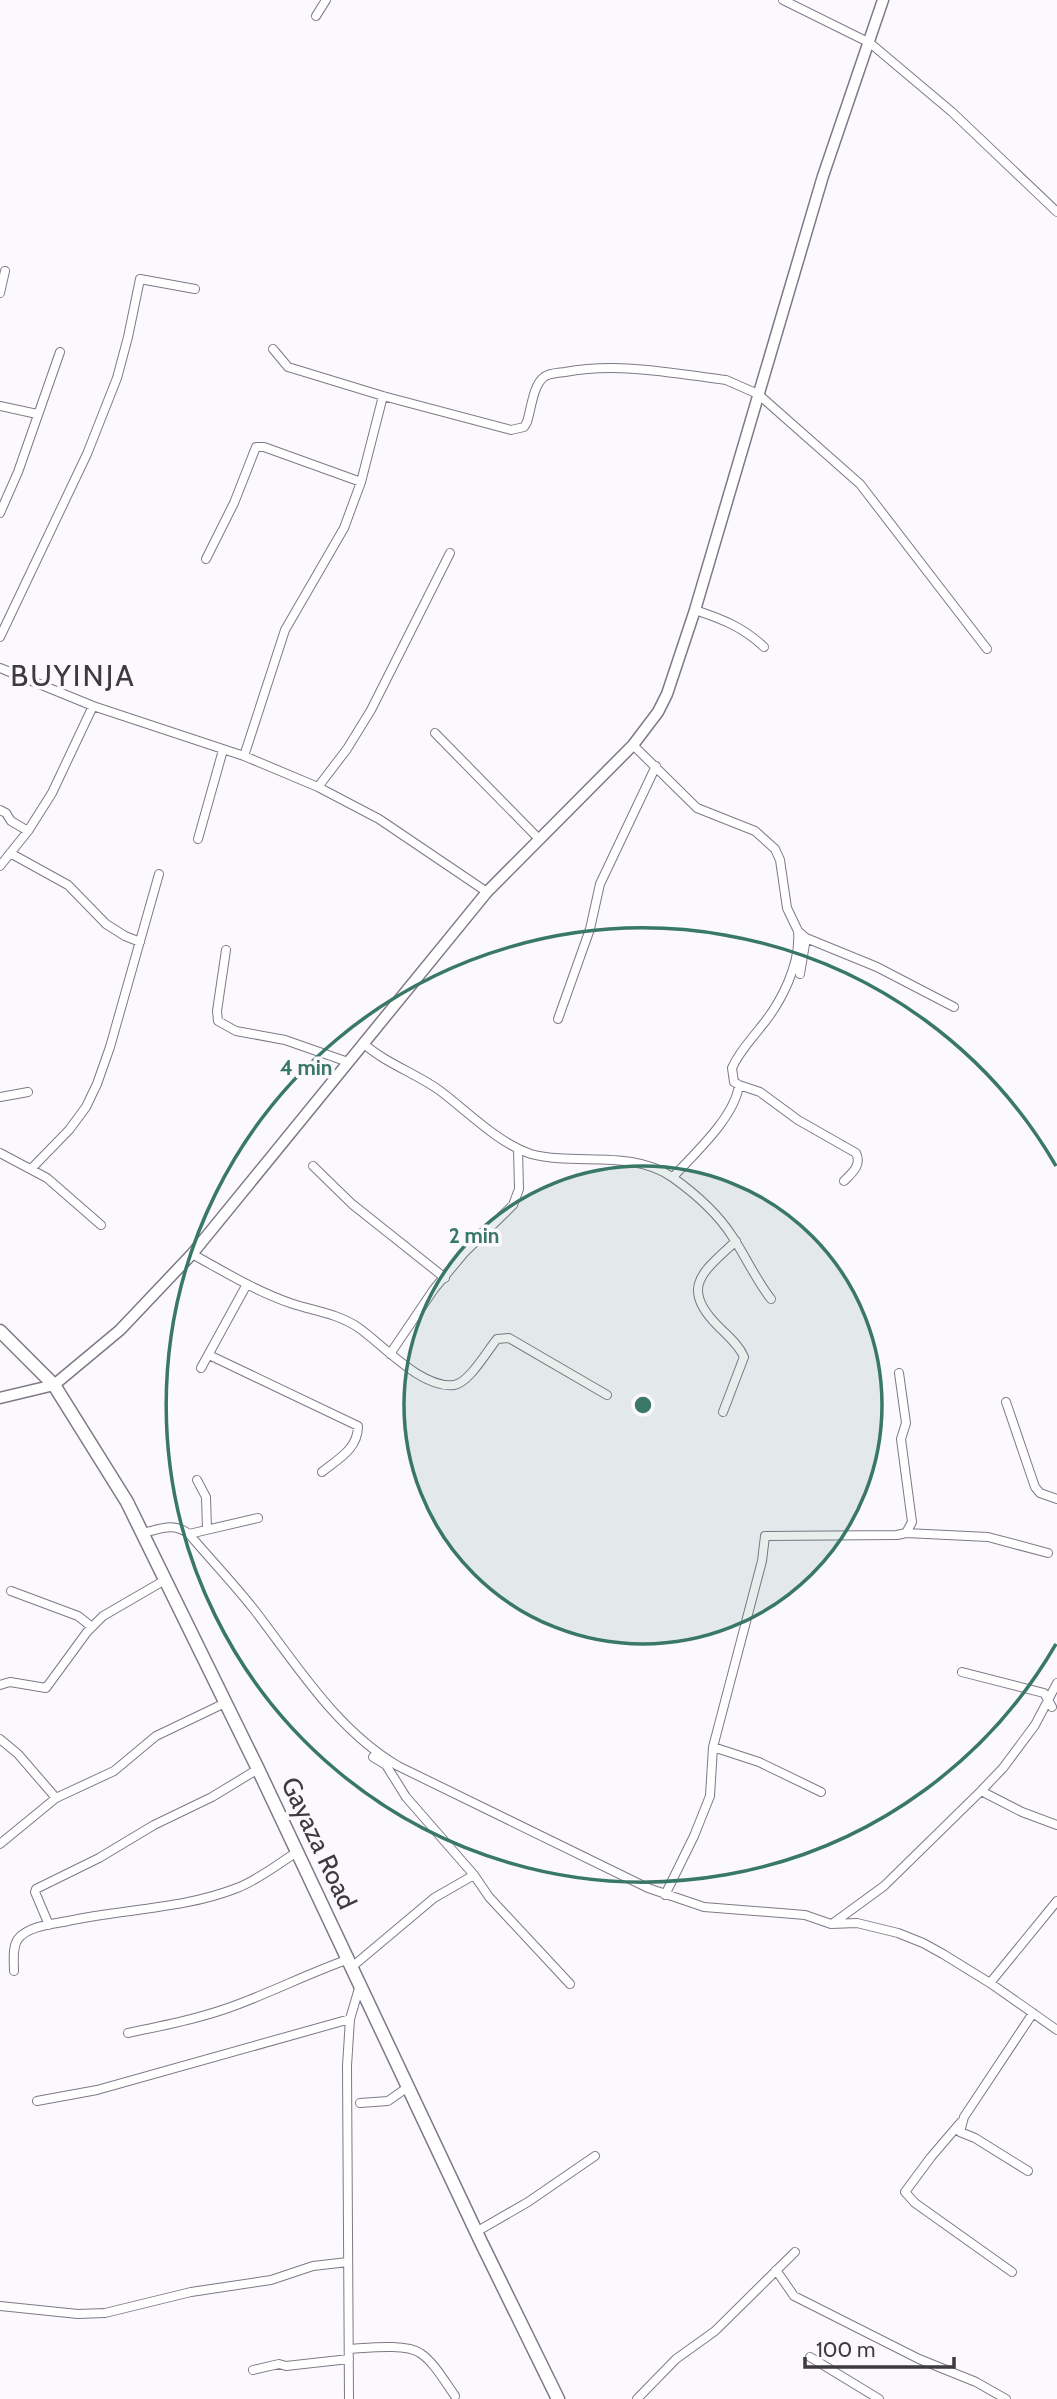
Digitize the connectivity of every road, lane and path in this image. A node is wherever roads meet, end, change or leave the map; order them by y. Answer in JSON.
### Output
{"nodes":[{"id":1,"x":326,"y":0,"type":"edge"},
{"id":2,"x":783,"y":0,"type":"edge"},
{"id":3,"x":883,"y":0,"type":"edge"},
{"id":4,"x":316,"y":16,"type":"dead end"},
{"id":5,"x":870,"y":43,"type":"junction"},
{"id":6,"x":1057,"y":212,"type":"edge"},
{"id":7,"x":5,"y":271,"type":"dead end"},
{"id":8,"x":195,"y":289,"type":"dead end"},
{"id":9,"x":0,"y":293,"type":"edge"},
{"id":10,"x":272,"y":349,"type":"dead end"},
{"id":11,"x":60,"y":352,"type":"dead end"},
{"id":12,"x":758,"y":394,"type":"junction"},
{"id":13,"x":383,"y":396,"type":"junction"},
{"id":14,"x":0,"y":406,"type":"edge"},
{"id":15,"x":37,"y":414,"type":"junction"},
{"id":16,"x":361,"y":482,"type":"junction"},
{"id":17,"x":0,"y":513,"type":"edge"},
{"id":18,"x":450,"y":553,"type":"dead end"},
{"id":19,"x":206,"y":559,"type":"dead end"},
{"id":20,"x":695,"y":610,"type":"junction"},
{"id":21,"x":0,"y":637,"type":"edge"},
{"id":22,"x":764,"y":647,"type":"dead end"},
{"id":23,"x":987,"y":649,"type":"dead end"},
{"id":24,"x":0,"y":668,"type":"edge"},
{"id":25,"x":93,"y":706,"type":"junction"},
{"id":26,"x":435,"y":733,"type":"dead end"},
{"id":27,"x":633,"y":746,"type":"junction"},
{"id":28,"x":223,"y":750,"type":"junction"},
{"id":29,"x":244,"y":756,"type":"junction"},
{"id":30,"x":656,"y":766,"type":"junction"},
{"id":31,"x":318,"y":787,"type":"junction"},
{"id":32,"x":0,"y":810,"type":"edge"},
{"id":33,"x":28,"y":831,"type":"junction"},
{"id":34,"x":198,"y":839,"type":"dead end"},
{"id":35,"x":540,"y":840,"type":"junction"},
{"id":36,"x":10,"y":853,"type":"junction"},
{"id":37,"x":0,"y":866,"type":"edge"},
{"id":38,"x":159,"y":874,"type":"dead end"},
{"id":39,"x":488,"y":892,"type":"junction"},
{"id":40,"x":798,"y":931,"type":"junction"},
{"id":41,"x":806,"y":938,"type":"junction"},
{"id":42,"x":140,"y":942,"type":"junction"},
{"id":43,"x":226,"y":950,"type":"dead end"},
{"id":44,"x":800,"y":974,"type":"dead end"},
{"id":45,"x":954,"y":1007,"type":"dead end"},
{"id":46,"x":558,"y":1019,"type":"dead end"},
{"id":47,"x":363,"y":1043,"type":"junction"},
{"id":48,"x":348,"y":1062,"type":"junction"},
{"id":49,"x":739,"y":1085,"type":"junction"},
{"id":50,"x":28,"y":1092,"type":"dead end"},
{"id":51,"x":0,"y":1097,"type":"edge"},
{"id":52,"x":519,"y":1149,"type":"junction"},
{"id":53,"x":1,"y":1156,"type":"edge"},
{"id":54,"x":313,"y":1166,"type":"dead end"},
{"id":55,"x":31,"y":1169,"type":"junction"},
{"id":56,"x":673,"y":1177,"type":"junction"},
{"id":57,"x":844,"y":1181,"type":"dead end"},
{"id":58,"x":101,"y":1225,"type":"dead end"},
{"id":59,"x":736,"y":1241,"type":"junction"},
{"id":60,"x":192,"y":1254,"type":"junction"},
{"id":61,"x":445,"y":1278,"type":"junction"},
{"id":62,"x":247,"y":1284,"type":"junction"},
{"id":63,"x":771,"y":1299,"type":"dead end"},
{"id":64,"x":0,"y":1331,"type":"edge"},
{"id":65,"x":390,"y":1354,"type":"junction"},
{"id":66,"x":209,"y":1355,"type":"junction"},
{"id":67,"x":201,"y":1368,"type":"dead end"},
{"id":68,"x":899,"y":1373,"type":"dead end"},
{"id":69,"x":54,"y":1385,"type":"junction"},
{"id":70,"x":607,"y":1395,"type":"dead end"},
{"id":71,"x":0,"y":1398,"type":"edge"},
{"id":72,"x":1006,"y":1402,"type":"dead end"},
{"id":73,"x":723,"y":1412,"type":"dead end"},
{"id":74,"x":322,"y":1472,"type":"dead end"},
{"id":75,"x":197,"y":1480,"type":"dead end"},
{"id":76,"x":1057,"y":1499,"type":"edge"},
{"id":77,"x":258,"y":1518,"type":"dead end"},
{"id":78,"x":207,"y":1529,"type":"junction"},
{"id":79,"x":143,"y":1533,"type":"junction"},
{"id":80,"x":906,"y":1533,"type":"junction"},
{"id":81,"x":189,"y":1534,"type":"junction"},
{"id":82,"x":1048,"y":1553,"type":"dead end"},
{"id":83,"x":165,"y":1580,"type":"junction"},
{"id":84,"x":11,"y":1591,"type":"dead end"},
{"id":85,"x":92,"y":1627,"type":"junction"},
{"id":86,"x":962,"y":1672,"type":"dead end"},
{"id":87,"x":1057,"y":1683,"type":"edge"},
{"id":88,"x":0,"y":1685,"type":"edge"},
{"id":89,"x":225,"y":1703,"type":"junction"},
{"id":90,"x":1052,"y":1704,"type":"edge"},
{"id":91,"x":0,"y":1739,"type":"edge"},
{"id":92,"x":363,"y":1741,"type":"junction"},
{"id":93,"x":713,"y":1747,"type":"junction"},
{"id":94,"x":258,"y":1769,"type":"junction"},
{"id":95,"x":981,"y":1791,"type":"junction"},
{"id":96,"x":821,"y":1792,"type":"dead end"},
{"id":97,"x":56,"y":1798,"type":"junction"},
{"id":98,"x":1057,"y":1825,"type":"edge"},
{"id":99,"x":0,"y":1844,"type":"edge"},
{"id":100,"x":297,"y":1852,"type":"junction"},
{"id":101,"x":474,"y":1875,"type":"junction"},
{"id":102,"x":666,"y":1895,"type":"junction"},
{"id":103,"x":1057,"y":1901,"type":"edge"},
{"id":104,"x":831,"y":1924,"type":"junction"},
{"id":105,"x":49,"y":1925,"type":"junction"},
{"id":106,"x":351,"y":1963,"type":"junction"},
{"id":107,"x":14,"y":1971,"type":"dead end"},
{"id":108,"x":990,"y":1983,"type":"junction"},
{"id":109,"x":570,"y":1984,"type":"dead end"},
{"id":110,"x":360,"y":1985,"type":"junction"},
{"id":111,"x":1033,"y":2013,"type":"junction"},
{"id":112,"x":351,"y":2019,"type":"junction"},
{"id":113,"x":1057,"y":2030,"type":"edge"},
{"id":114,"x":128,"y":2033,"type":"dead end"},
{"id":115,"x":408,"y":2087,"type":"junction"},
{"id":116,"x":37,"y":2101,"type":"dead end"},
{"id":117,"x":360,"y":2103,"type":"dead end"},
{"id":118,"x":961,"y":2122,"type":"junction"},
{"id":119,"x":595,"y":2156,"type":"dead end"},
{"id":120,"x":1028,"y":2171,"type":"dead end"},
{"id":121,"x":476,"y":2232,"type":"junction"},
{"id":122,"x":795,"y":2252,"type":"dead end"},
{"id":123,"x":348,"y":2263,"type":"junction"},
{"id":124,"x":776,"y":2270,"type":"junction"},
{"id":125,"x":1012,"y":2272,"type":"dead end"},
{"id":126,"x":0,"y":2306,"type":"edge"},
{"id":127,"x":349,"y":2349,"type":"junction"},
{"id":128,"x":810,"y":2357,"type":"dead end"},
{"id":129,"x":349,"y":2359,"type":"junction"},
{"id":130,"x":253,"y":2371,"type":"dead end"},
{"id":131,"x":455,"y":2396,"type":"dead end"},
{"id":132,"x":349,"y":2399,"type":"edge"},
{"id":133,"x":558,"y":2399,"type":"edge"},
{"id":134,"x":637,"y":2399,"type":"edge"},
{"id":135,"x":879,"y":2399,"type":"edge"},
{"id":136,"x":1006,"y":2399,"type":"edge"}],
"edges":[{"from":1,"to":4,"type":"street"},
{"from":2,"to":5,"type":"street"},
{"from":3,"to":5,"type":"street"},
{"from":5,"to":6,"type":"street"},
{"from":5,"to":12,"type":"street"},
{"from":7,"to":9,"type":"street"},
{"from":8,"to":21,"type":"street"},
{"from":10,"to":13,"type":"street"},
{"from":11,"to":15,"type":"street"},
{"from":12,"to":13,"type":"street"},
{"from":12,"to":20,"type":"street"},
{"from":12,"to":23,"type":"street"},
{"from":13,"to":16,"type":"street"},
{"from":14,"to":15,"type":"street"},
{"from":15,"to":17,"type":"street"},
{"from":16,"to":19,"type":"street"},
{"from":16,"to":29,"type":"street"},
{"from":18,"to":31,"type":"street"},
{"from":20,"to":22,"type":"street"},
{"from":20,"to":27,"type":"street"},
{"from":24,"to":25,"type":"street"},
{"from":25,"to":28,"type":"street"},
{"from":25,"to":33,"type":"street"},
{"from":26,"to":35,"type":"street"},
{"from":27,"to":30,"type":"street"},
{"from":27,"to":35,"type":"street"},
{"from":28,"to":29,"type":"street"},
{"from":28,"to":34,"type":"street"},
{"from":29,"to":31,"type":"street"},
{"from":30,"to":40,"type":"street"},
{"from":30,"to":46,"type":"street"},
{"from":31,"to":39,"type":"street"},
{"from":32,"to":33,"type":"street"},
{"from":33,"to":36,"type":"street"},
{"from":35,"to":39,"type":"street"},
{"from":36,"to":37,"type":"street"},
{"from":36,"to":42,"type":"street"},
{"from":38,"to":42,"type":"street"},
{"from":39,"to":47,"type":"street"},
{"from":40,"to":41,"type":"street"},
{"from":40,"to":49,"type":"street"},
{"from":41,"to":44,"type":"street"},
{"from":41,"to":45,"type":"street"},
{"from":42,"to":55,"type":"street"},
{"from":43,"to":48,"type":"street"},
{"from":47,"to":48,"type":"street"},
{"from":47,"to":52,"type":"street"},
{"from":48,"to":60,"type":"street"},
{"from":49,"to":56,"type":"street"},
{"from":49,"to":57,"type":"street"},
{"from":50,"to":51,"type":"street"},
{"from":52,"to":56,"type":"street"},
{"from":52,"to":61,"type":"street"},
{"from":53,"to":55,"type":"street"},
{"from":54,"to":61,"type":"street"},
{"from":55,"to":58,"type":"street"},
{"from":56,"to":59,"type":"street"},
{"from":59,"to":63,"type":"street"},
{"from":59,"to":73,"type":"street"},
{"from":60,"to":62,"type":"street"},
{"from":60,"to":69,"type":"street"},
{"from":61,"to":65,"type":"street"},
{"from":62,"to":65,"type":"street"},
{"from":62,"to":66,"type":"street"},
{"from":64,"to":69,"type":"main road","name":"Gayaza Road"},
{"from":65,"to":70,"type":"street"},
{"from":66,"to":67,"type":"street"},
{"from":66,"to":74,"type":"street"},
{"from":68,"to":80,"type":"street"},
{"from":69,"to":71,"type":"street"},
{"from":69,"to":79,"type":"main road","name":"Gayaza Road"},
{"from":72,"to":76,"type":"street"},
{"from":75,"to":78,"type":"street"},
{"from":77,"to":78,"type":"street"},
{"from":78,"to":81,"type":"street"},
{"from":79,"to":81,"type":"street"},
{"from":79,"to":83,"type":"main road","name":"Gayaza Road"},
{"from":80,"to":82,"type":"street"},
{"from":80,"to":93,"type":"street"},
{"from":81,"to":92,"type":"street"},
{"from":83,"to":85,"type":"street"},
{"from":83,"to":89,"type":"main road","name":"Gayaza Road"},
{"from":84,"to":85,"type":"street"},
{"from":85,"to":88,"type":"street"},
{"from":86,"to":90,"type":"street"},
{"from":87,"to":90,"type":"street"},
{"from":89,"to":94,"type":"main road","name":"Gayaza Road"},
{"from":89,"to":97,"type":"street"},
{"from":90,"to":95,"type":"street"},
{"from":91,"to":97,"type":"street"},
{"from":92,"to":101,"type":"street"},
{"from":92,"to":102,"type":"street"},
{"from":93,"to":96,"type":"street"},
{"from":93,"to":102,"type":"street"},
{"from":94,"to":100,"type":"main road","name":"Gayaza Road"},
{"from":94,"to":105,"type":"street"},
{"from":95,"to":98,"type":"street"},
{"from":95,"to":104,"type":"street"},
{"from":97,"to":99,"type":"street"},
{"from":100,"to":105,"type":"street"},
{"from":100,"to":106,"type":"main road","name":"Gayaza Road"},
{"from":101,"to":106,"type":"street"},
{"from":101,"to":109,"type":"street"},
{"from":102,"to":104,"type":"street"},
{"from":103,"to":108,"type":"street"},
{"from":104,"to":108,"type":"street"},
{"from":105,"to":107,"type":"street"},
{"from":106,"to":110,"type":"main road","name":"Gayaza Road"},
{"from":106,"to":114,"type":"street"},
{"from":108,"to":111,"type":"street"},
{"from":110,"to":112,"type":"street"},
{"from":110,"to":115,"type":"main road","name":"Gayaza Road"},
{"from":111,"to":113,"type":"street"},
{"from":111,"to":118,"type":"street"},
{"from":112,"to":116,"type":"street"},
{"from":112,"to":123,"type":"street"},
{"from":115,"to":117,"type":"street"},
{"from":115,"to":121,"type":"main road","name":"Gayaza Road"},
{"from":118,"to":120,"type":"street"},
{"from":118,"to":125,"type":"street"},
{"from":119,"to":121,"type":"street"},
{"from":121,"to":133,"type":"main road","name":"Gayaza Road"},
{"from":122,"to":124,"type":"street"},
{"from":123,"to":126,"type":"street"},
{"from":123,"to":127,"type":"street"},
{"from":124,"to":134,"type":"street"},
{"from":124,"to":136,"type":"street"},
{"from":127,"to":129,"type":"street"},
{"from":127,"to":131,"type":"street"},
{"from":128,"to":135,"type":"street"},
{"from":129,"to":130,"type":"street"},
{"from":129,"to":132,"type":"street"}]}
